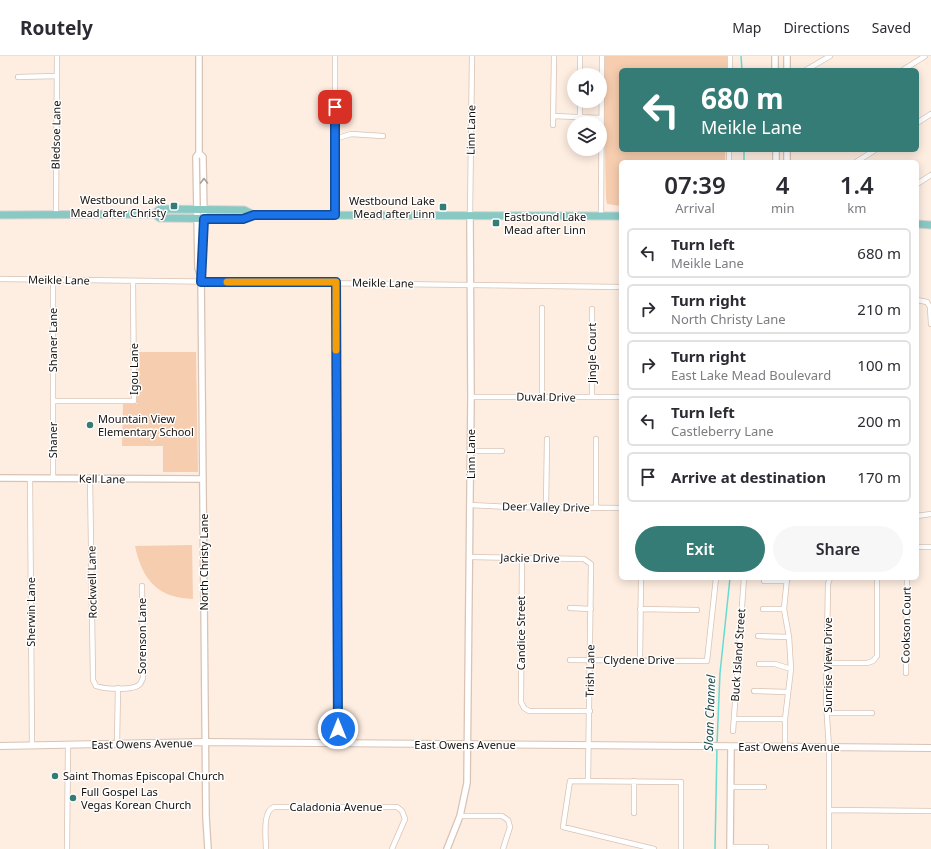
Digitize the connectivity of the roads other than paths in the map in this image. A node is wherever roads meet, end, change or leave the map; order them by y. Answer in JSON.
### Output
{"nodes":[{"id":1,"x":57,"y":56,"type":"edge"},
{"id":2,"x":199,"y":56,"type":"edge"},
{"id":3,"x":335,"y":56,"type":"edge"},
{"id":4,"x":472,"y":56,"type":"edge"},
{"id":5,"x":554,"y":56,"type":"edge"},
{"id":6,"x":580,"y":56,"type":"edge"},
{"id":7,"x":602,"y":56,"type":"edge"},
{"id":8,"x":730,"y":56,"type":"edge"},
{"id":9,"x":775,"y":56,"type":"edge"},
{"id":10,"x":787,"y":56,"type":"edge"},
{"id":11,"x":830,"y":56,"type":"edge"},
{"id":12,"x":925,"y":56,"type":"edge"},
{"id":13,"x":580,"y":68,"type":"edge"},
{"id":14,"x":730,"y":68,"type":"edge"},
{"id":15,"x":775,"y":68,"type":"edge"},
{"id":16,"x":787,"y":68,"type":"edge"},
{"id":17,"x":809,"y":68,"type":"edge"},
{"id":18,"x":906,"y":68,"type":"edge"},
{"id":19,"x":57,"y":76,"type":"junction"},
{"id":20,"x":18,"y":77,"type":"dead end"},
{"id":21,"x":931,"y":114,"type":"edge"},
{"id":22,"x":553,"y":116,"type":"junction"},
{"id":23,"x":601,"y":116,"type":"edge"},
{"id":24,"x":567,"y":117,"type":"edge"},
{"id":25,"x":919,"y":122,"type":"edge"},
{"id":26,"x":553,"y":125,"type":"dead end"},
{"id":27,"x":383,"y":136,"type":"dead end"},
{"id":28,"x":335,"y":140,"type":"junction"},
{"id":29,"x":872,"y":152,"type":"edge"},
{"id":30,"x":601,"y":156,"type":"edge"},
{"id":31,"x":859,"y":160,"type":"edge"},
{"id":32,"x":931,"y":175,"type":"edge"},
{"id":33,"x":919,"y":183,"type":"edge"},
{"id":34,"x":200,"y":210,"type":"junction"},
{"id":35,"x":56,"y":214,"type":"junction"},
{"id":36,"x":154,"y":214,"type":"junction"},
{"id":37,"x":0,"y":215,"type":"edge"},
{"id":38,"x":254,"y":215,"type":"junction"},
{"id":39,"x":335,"y":215,"type":"junction"},
{"id":40,"x":470,"y":216,"type":"junction"},
{"id":41,"x":601,"y":216,"type":"junction"},
{"id":42,"x":619,"y":216,"type":"edge"},
{"id":43,"x":200,"y":218,"type":"junction"},
{"id":44,"x":919,"y":224,"type":"edge"},
{"id":45,"x":931,"y":225,"type":"edge"},
{"id":46,"x":0,"y":279,"type":"edge"},
{"id":47,"x":53,"y":280,"type":"junction"},
{"id":48,"x":133,"y":280,"type":"junction"},
{"id":49,"x":201,"y":282,"type":"junction"},
{"id":50,"x":336,"y":282,"type":"junction"},
{"id":51,"x":470,"y":285,"type":"junction"},
{"id":52,"x":619,"y":287,"type":"edge"},
{"id":53,"x":919,"y":300,"type":"edge"},
{"id":54,"x":542,"y":308,"type":"dead end"},
{"id":55,"x":592,"y":309,"type":"dead end"},
{"id":56,"x":931,"y":324,"type":"edge"},
{"id":57,"x":542,"y":396,"type":"junction"},
{"id":58,"x":471,"y":397,"type":"junction"},
{"id":59,"x":592,"y":397,"type":"junction"},
{"id":60,"x":619,"y":398,"type":"edge"},
{"id":61,"x":53,"y":401,"type":"junction"},
{"id":62,"x":547,"y":439,"type":"dead end"},
{"id":63,"x":596,"y":439,"type":"dead end"},
{"id":64,"x":470,"y":451,"type":"junction"},
{"id":65,"x":502,"y":451,"type":"dead end"},
{"id":66,"x":0,"y":478,"type":"edge"},
{"id":67,"x":30,"y":478,"type":"junction"},
{"id":68,"x":90,"y":478,"type":"junction"},
{"id":69,"x":53,"y":479,"type":"junction"},
{"id":70,"x":203,"y":479,"type":"junction"},
{"id":71,"x":470,"y":504,"type":"junction"},
{"id":72,"x":546,"y":507,"type":"junction"},
{"id":73,"x":596,"y":508,"type":"junction"},
{"id":74,"x":619,"y":508,"type":"edge"},
{"id":75,"x":931,"y":514,"type":"edge"},
{"id":76,"x":919,"y":516,"type":"edge"},
{"id":77,"x":919,"y":547,"type":"edge"},
{"id":78,"x":931,"y":547,"type":"edge"},
{"id":79,"x":470,"y":557,"type":"junction"},
{"id":80,"x":522,"y":558,"type":"junction"},
{"id":81,"x":589,"y":562,"type":"joint"},
{"id":82,"x":641,"y":580,"type":"edge"},
{"id":83,"x":716,"y":580,"type":"edge"},
{"id":84,"x":744,"y":580,"type":"edge"},
{"id":85,"x":787,"y":580,"type":"edge"},
{"id":86,"x":829,"y":580,"type":"edge"},
{"id":87,"x":878,"y":580,"type":"edge"},
{"id":88,"x":907,"y":580,"type":"edge"},
{"id":89,"x":764,"y":581,"type":"dead end"},
{"id":90,"x":142,"y":586,"type":"dead end"},
{"id":91,"x":570,"y":608,"type":"dead end"},
{"id":92,"x":591,"y":609,"type":"junction"},
{"id":93,"x":640,"y":609,"type":"junction"},
{"id":94,"x":763,"y":609,"type":"dead end"},
{"id":95,"x":784,"y":609,"type":"junction"},
{"id":96,"x":697,"y":610,"type":"dead end"},
{"id":97,"x":758,"y":636,"type":"dead end"},
{"id":98,"x":789,"y":637,"type":"junction"},
{"id":99,"x":570,"y":660,"type":"dead end"},
{"id":100,"x":590,"y":660,"type":"junction"},
{"id":101,"x":640,"y":660,"type":"junction"},
{"id":102,"x":826,"y":662,"type":"junction"},
{"id":103,"x":758,"y":664,"type":"dead end"},
{"id":104,"x":791,"y":668,"type":"junction"},
{"id":105,"x":906,"y":673,"type":"dead end"},
{"id":106,"x":118,"y":688,"type":"junction"},
{"id":107,"x":754,"y":692,"type":"dead end"},
{"id":108,"x":788,"y":692,"type":"junction"},
{"id":109,"x":590,"y":711,"type":"junction"},
{"id":110,"x":827,"y":713,"type":"junction"},
{"id":111,"x":872,"y":713,"type":"dead end"},
{"id":112,"x":734,"y":720,"type":"junction"},
{"id":113,"x":785,"y":720,"type":"junction"},
{"id":114,"x":733,"y":731,"type":"dead end"},
{"id":115,"x":206,"y":742,"type":"junction"},
{"id":116,"x":117,"y":744,"type":"junction"},
{"id":117,"x":338,"y":744,"type":"junction"},
{"id":118,"x":68,"y":745,"type":"junction"},
{"id":119,"x":467,"y":745,"type":"junction"},
{"id":120,"x":590,"y":745,"type":"junction"},
{"id":121,"x":0,"y":746,"type":"edge"},
{"id":122,"x":32,"y":746,"type":"junction"},
{"id":123,"x":731,"y":747,"type":"junction"},
{"id":124,"x":785,"y":747,"type":"junction"},
{"id":125,"x":829,"y":748,"type":"junction"},
{"id":126,"x":931,"y":748,"type":"edge"},
{"id":127,"x":588,"y":781,"type":"junction"},
{"id":128,"x":634,"y":781,"type":"junction"},
{"id":129,"x":730,"y":787,"type":"junction"},
{"id":130,"x":764,"y":787,"type":"dead end"},
{"id":131,"x":829,"y":810,"type":"junction"},
{"id":132,"x":931,"y":811,"type":"edge"},
{"id":133,"x":634,"y":813,"type":"dead end"},
{"id":134,"x":460,"y":816,"type":"junction"},
{"id":135,"x":766,"y":847,"type":"dead end"},
{"id":136,"x":730,"y":848,"type":"edge"},
{"id":137,"x":67,"y":849,"type":"edge"},
{"id":138,"x":208,"y":849,"type":"edge"},
{"id":139,"x":266,"y":849,"type":"edge"},
{"id":140,"x":392,"y":849,"type":"edge"},
{"id":141,"x":448,"y":849,"type":"edge"},
{"id":142,"x":503,"y":849,"type":"edge"},
{"id":143,"x":654,"y":849,"type":"edge"},
{"id":144,"x":681,"y":849,"type":"edge"},
{"id":145,"x":829,"y":849,"type":"edge"}],
"edges":[{"from":1,"to":19,"type":"street","name":"Bledsoe Lane"},
{"from":2,"to":34,"type":"street","name":"North Christy Lane"},
{"from":3,"to":28,"type":"street"},
{"from":4,"to":40,"type":"street","name":"Linn Lane"},
{"from":5,"to":22,"type":"street"},
{"from":6,"to":13,"type":"street"},
{"from":7,"to":23,"type":"street"},
{"from":8,"to":14,"type":"street"},
{"from":9,"to":15,"type":"street"},
{"from":10,"to":16,"type":"street"},
{"from":11,"to":17,"type":"street"},
{"from":12,"to":18,"type":"street"},
{"from":19,"to":20,"type":"street"},
{"from":19,"to":35,"type":"street","name":"Bledsoe Lane"},
{"from":21,"to":25,"type":"street"},
{"from":22,"to":24,"type":"street"},
{"from":22,"to":26,"type":"street"},
{"from":27,"to":28,"type":"street"},
{"from":28,"to":39,"type":"street"},
{"from":29,"to":31,"type":"street"},
{"from":30,"to":41,"type":"street"},
{"from":32,"to":33,"type":"street"},
{"from":34,"to":36,"type":"main road"},
{"from":34,"to":38,"type":"main road"},
{"from":34,"to":43,"type":"street","name":"North Christy Lane"},
{"from":35,"to":36,"type":"main road"},
{"from":35,"to":37,"type":"main road"},
{"from":36,"to":43,"type":"main road"},
{"from":38,"to":39,"type":"main road"},
{"from":38,"to":43,"type":"main road"},
{"from":39,"to":40,"type":"main road"},
{"from":40,"to":41,"type":"main road"},
{"from":40,"to":51,"type":"street","name":"Linn Lane"},
{"from":41,"to":42,"type":"main road"},
{"from":43,"to":49,"type":"street","name":"North Christy Lane"},
{"from":44,"to":45,"type":"main road"},
{"from":46,"to":47,"type":"street","name":"Meikle Lane"},
{"from":47,"to":48,"type":"street","name":"Meikle Lane"},
{"from":47,"to":61,"type":"street","name":"Shaner Lane"},
{"from":48,"to":49,"type":"street","name":"Meikle Lane"},
{"from":48,"to":61,"type":"street","name":"Igou Lane"},
{"from":49,"to":50,"type":"street","name":"Meikle Lane"},
{"from":49,"to":70,"type":"street","name":"North Christy Lane"},
{"from":50,"to":51,"type":"street","name":"Meikle Lane"},
{"from":50,"to":117,"type":"street"},
{"from":51,"to":52,"type":"street","name":"Meikle Lane"},
{"from":51,"to":58,"type":"street","name":"Linn Lane"},
{"from":53,"to":56,"type":"street"},
{"from":54,"to":57,"type":"street"},
{"from":55,"to":59,"type":"street","name":"Jingle Court"},
{"from":57,"to":58,"type":"street","name":"Duval Drive"},
{"from":57,"to":59,"type":"street","name":"Duval Drive"},
{"from":58,"to":64,"type":"street","name":"Linn Lane"},
{"from":59,"to":60,"type":"street","name":"Duval Drive"},
{"from":61,"to":69,"type":"street","name":"Shaner"},
{"from":62,"to":72,"type":"street"},
{"from":63,"to":73,"type":"street"},
{"from":64,"to":65,"type":"street"},
{"from":64,"to":71,"type":"street","name":"Linn Lane"},
{"from":66,"to":67,"type":"street","name":"Kell Lane"},
{"from":67,"to":69,"type":"street","name":"Kell Lane"},
{"from":67,"to":122,"type":"street","name":"Sherwin Lane"},
{"from":68,"to":69,"type":"street","name":"Kell Lane"},
{"from":68,"to":70,"type":"street","name":"Kell Lane"},
{"from":68,"to":106,"type":"street","name":"Rockwell Lane"},
{"from":70,"to":115,"type":"street","name":"North Christy Lane"},
{"from":71,"to":72,"type":"street","name":"Deer Valley Drive"},
{"from":71,"to":79,"type":"street","name":"Linn Lane"},
{"from":72,"to":73,"type":"street","name":"Deer Valley Drive"},
{"from":73,"to":74,"type":"street","name":"Deer Valley Drive"},
{"from":75,"to":76,"type":"street"},
{"from":77,"to":78,"type":"street"},
{"from":79,"to":80,"type":"street","name":"Jackie Drive"},
{"from":79,"to":119,"type":"street","name":"Linn Lane"},
{"from":80,"to":81,"type":"street","name":"Jackie Drive"},
{"from":80,"to":109,"type":"street","name":"Candice Street"},
{"from":81,"to":92,"type":"street","name":"Trish Lane"},
{"from":82,"to":93,"type":"street"},
{"from":83,"to":101,"type":"street","name":"Clydene Drive"},
{"from":84,"to":112,"type":"street","name":"Buck Island Street"},
{"from":85,"to":89,"type":"street"},
{"from":85,"to":95,"type":"street"},
{"from":86,"to":102,"type":"street","name":"Sunrise View Drive"},
{"from":87,"to":102,"type":"street"},
{"from":88,"to":105,"type":"street","name":"Cookson Court"},
{"from":90,"to":106,"type":"street","name":"Sorenson Lane"},
{"from":91,"to":92,"type":"street"},
{"from":92,"to":100,"type":"street","name":"Trish Lane"},
{"from":93,"to":96,"type":"street"},
{"from":93,"to":101,"type":"street"},
{"from":94,"to":95,"type":"street"},
{"from":95,"to":98,"type":"street"},
{"from":97,"to":98,"type":"street"},
{"from":98,"to":104,"type":"street"},
{"from":99,"to":100,"type":"street","name":"Clydene Drive"},
{"from":100,"to":101,"type":"street","name":"Clydene Drive"},
{"from":100,"to":109,"type":"street","name":"Trish Lane"},
{"from":102,"to":110,"type":"street","name":"Sunrise View Drive"},
{"from":103,"to":104,"type":"street"},
{"from":104,"to":108,"type":"street"},
{"from":106,"to":116,"type":"street"},
{"from":107,"to":108,"type":"street"},
{"from":108,"to":113,"type":"street"},
{"from":109,"to":120,"type":"street","name":"Trish Lane"},
{"from":110,"to":111,"type":"street"},
{"from":110,"to":125,"type":"street","name":"Sunrise View Drive"},
{"from":112,"to":113,"type":"street"},
{"from":112,"to":114,"type":"street","name":"Buck Island Street"},
{"from":113,"to":124,"type":"street"},
{"from":115,"to":116,"type":"main road","name":"East Owens Avenue"},
{"from":115,"to":117,"type":"main road","name":"East Owens Avenue"},
{"from":115,"to":138,"type":"street","name":"North Christy Lane"},
{"from":116,"to":118,"type":"main road","name":"East Owens Avenue"},
{"from":117,"to":119,"type":"main road","name":"East Owens Avenue"},
{"from":118,"to":122,"type":"main road","name":"East Owens Avenue"},
{"from":118,"to":137,"type":"street"},
{"from":119,"to":120,"type":"main road","name":"East Owens Avenue"},
{"from":119,"to":134,"type":"street","name":"Linn Lane"},
{"from":120,"to":123,"type":"main road","name":"East Owens Avenue"},
{"from":120,"to":127,"type":"street","name":"Trish Lane"},
{"from":121,"to":122,"type":"main road","name":"East Owens Avenue"},
{"from":123,"to":124,"type":"main road","name":"East Owens Avenue"},
{"from":123,"to":129,"type":"street"},
{"from":124,"to":125,"type":"main road","name":"East Owens Avenue"},
{"from":125,"to":126,"type":"main road","name":"East Owens Avenue"},
{"from":125,"to":131,"type":"street","name":"Sunrise View Drive"},
{"from":127,"to":128,"type":"street"},
{"from":127,"to":143,"type":"street"},
{"from":128,"to":133,"type":"street"},
{"from":128,"to":144,"type":"street"},
{"from":129,"to":130,"type":"street"},
{"from":129,"to":136,"type":"street"},
{"from":131,"to":132,"type":"street"},
{"from":131,"to":145,"type":"street","name":"Sunrise View Drive"},
{"from":134,"to":141,"type":"street","name":"Linn Lane"},
{"from":134,"to":142,"type":"street"},
{"from":135,"to":136,"type":"street"},
{"from":139,"to":140,"type":"street","name":"Caladonia Avenue"}]}
